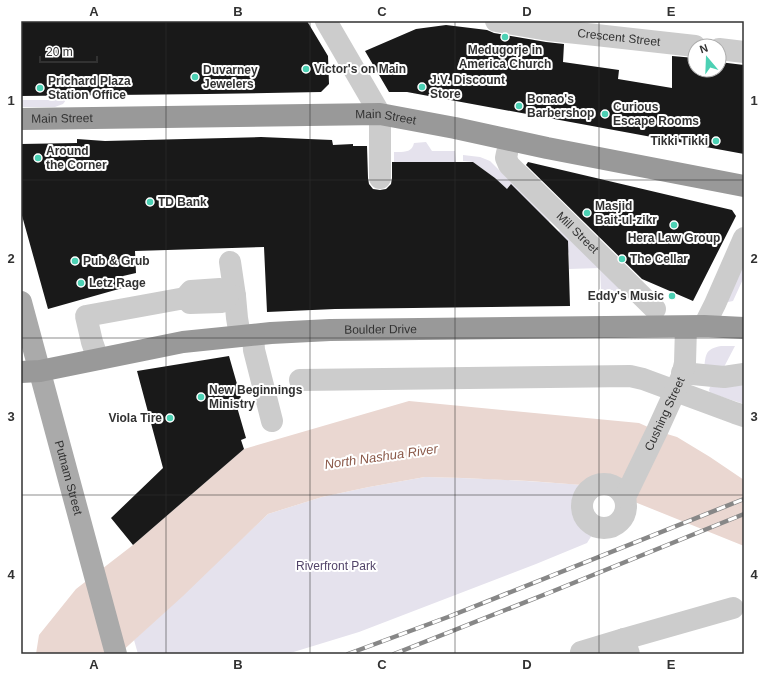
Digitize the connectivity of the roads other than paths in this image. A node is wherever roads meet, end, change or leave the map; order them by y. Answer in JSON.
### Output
{"nodes":[{"id":1,"x":326,"y":21,"type":"edge"},
{"id":2,"x":496,"y":21,"type":"edge"},
{"id":3,"x":595,"y":28,"type":"edge"},
{"id":4,"x":687,"y":45,"type":"edge"},
{"id":5,"x":727,"y":50,"type":"edge"},
{"id":6,"x":744,"y":52,"type":"edge"},
{"id":7,"x":380,"y":114,"type":"junction"},
{"id":8,"x":21,"y":119,"type":"edge"},
{"id":9,"x":507,"y":153,"type":"dead end"},
{"id":10,"x":380,"y":178,"type":"dead end"},
{"id":11,"x":744,"y":186,"type":"edge"},
{"id":12,"x":744,"y":238,"type":"edge"},
{"id":13,"x":230,"y":262,"type":"dead end"},
{"id":14,"x":231,"y":296,"type":"junction"},
{"id":15,"x":21,"y":302,"type":"edge"},
{"id":16,"x":655,"y":309,"type":"dead end"},
{"id":17,"x":695,"y":326,"type":"junction"},
{"id":18,"x":744,"y":328,"type":"edge"},
{"id":19,"x":246,"y":336,"type":"junction"},
{"id":20,"x":98,"y":359,"type":"junction"},
{"id":21,"x":30,"y":371,"type":"edge"},
{"id":22,"x":744,"y":374,"type":"edge"},
{"id":23,"x":707,"y":376,"type":"junction"},
{"id":24,"x":300,"y":380,"type":"dead end"},
{"id":25,"x":679,"y":382,"type":"junction"},
{"id":26,"x":698,"y":399,"type":"junction"},
{"id":27,"x":744,"y":416,"type":"edge"},
{"id":28,"x":272,"y":421,"type":"dead end"},
{"id":29,"x":625,"y":505,"type":"junction"},
{"id":30,"x":733,"y":608,"type":"dead end"},
{"id":31,"x":626,"y":646,"type":"edge"},
{"id":32,"x":581,"y":652,"type":"dead end"},
{"id":33,"x":116,"y":654,"type":"edge"}],
"edges":[{"from":1,"to":7,"type":"street"},
{"from":2,"to":3,"type":"street","name":"Crescent Street"},
{"from":3,"to":4,"type":"street","name":"Crescent Street"},
{"from":5,"to":6,"type":"street"},
{"from":7,"to":8,"type":"highway","name":"Main Street"},
{"from":7,"to":10,"type":"street"},
{"from":7,"to":11,"type":"highway","name":"Main Street"},
{"from":9,"to":16,"type":"street","name":"Mill Street"},
{"from":12,"to":17,"type":"street","name":"Cushing Street"},
{"from":13,"to":14,"type":"street"},
{"from":14,"to":19,"type":"street"},
{"from":14,"to":20,"type":"street"},
{"from":15,"to":21,"type":"main road","name":"Putnam Street"},
{"from":17,"to":18,"type":"highway","name":"Boulder Drive"},
{"from":17,"to":19,"type":"highway","name":"Boulder Drive"},
{"from":17,"to":25,"type":"street","name":"Cushing Street"},
{"from":19,"to":20,"type":"highway","name":"Boulder Drive"},
{"from":19,"to":28,"type":"street"},
{"from":20,"to":21,"type":"highway","name":"Boulder Drive"},
{"from":21,"to":33,"type":"main road","name":"Putnam Street"},
{"from":22,"to":23,"type":"street"},
{"from":23,"to":25,"type":"street"},
{"from":23,"to":26,"type":"street"},
{"from":24,"to":25,"type":"street"},
{"from":25,"to":26,"type":"street"},
{"from":25,"to":29,"type":"street","name":"Cushing Street"},
{"from":26,"to":27,"type":"street"},
{"from":29,"to":29,"type":"street","name":"Cushing Street"},
{"from":30,"to":31,"type":"street"},
{"from":31,"to":32,"type":"street"}]}
